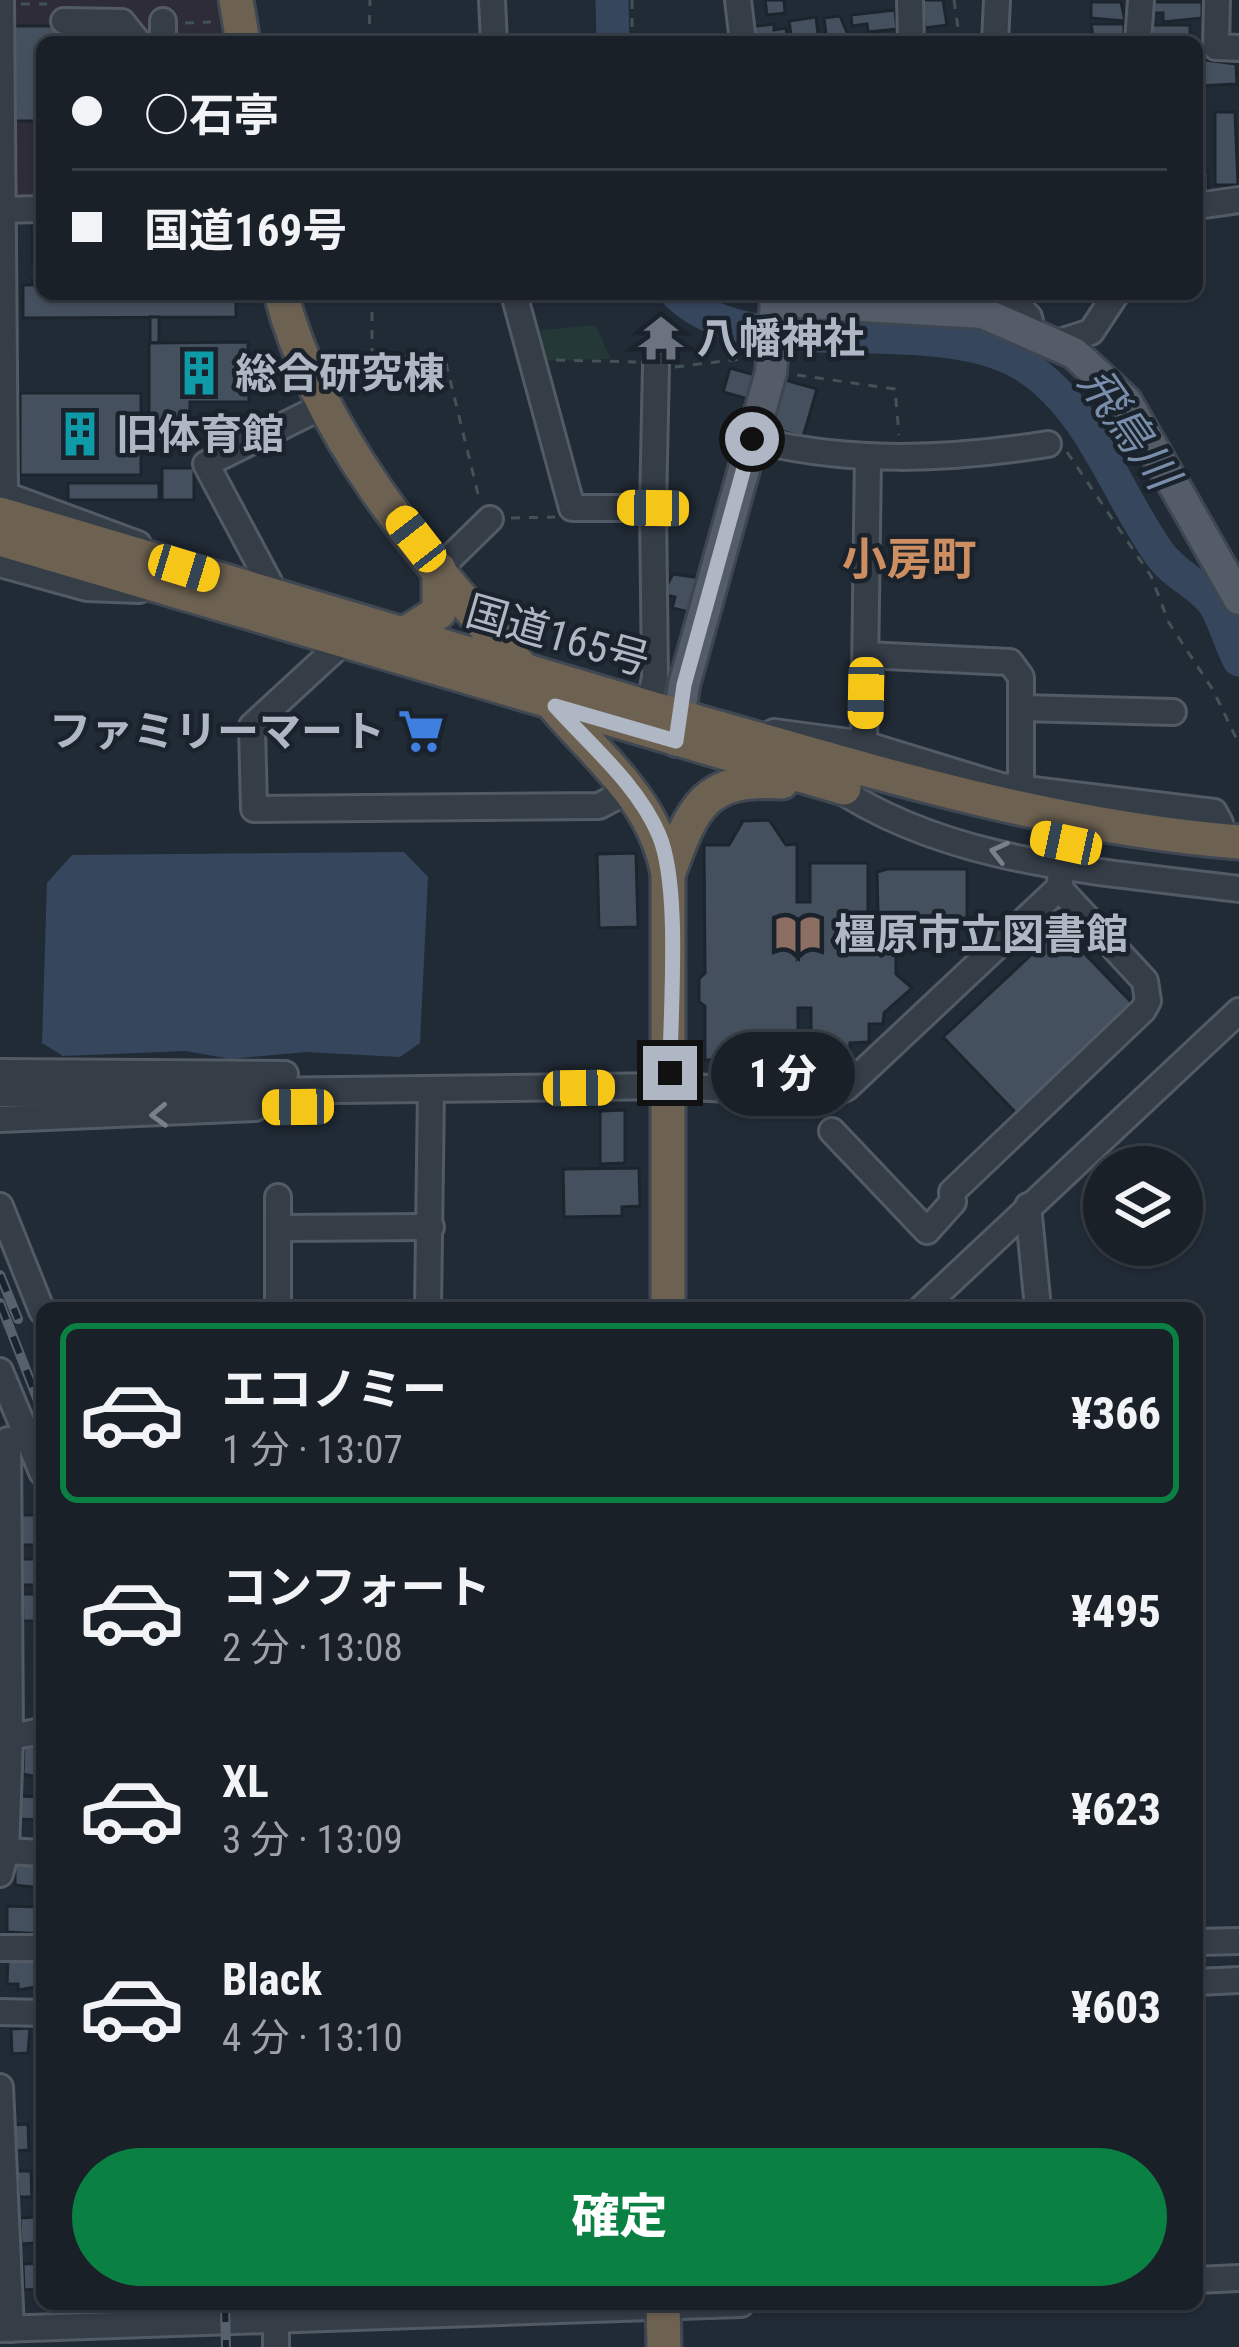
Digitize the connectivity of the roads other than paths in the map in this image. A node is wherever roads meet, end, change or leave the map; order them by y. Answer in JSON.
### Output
{"nodes":[{"id":1,"x":1,"y":0,"type":"edge"},
{"id":2,"x":236,"y":0,"type":"edge"},
{"id":3,"x":492,"y":0,"type":"edge"},
{"id":4,"x":738,"y":0,"type":"edge"},
{"id":5,"x":910,"y":0,"type":"edge"},
{"id":6,"x":998,"y":0,"type":"edge"},
{"id":7,"x":1141,"y":0,"type":"edge"},
{"id":8,"x":1217,"y":0,"type":"edge"},
{"id":9,"x":64,"y":21,"type":"dead end"},
{"id":10,"x":133,"y":36,"type":"edge"},
{"id":11,"x":242,"y":36,"type":"edge"},
{"id":12,"x":494,"y":36,"type":"edge"},
{"id":13,"x":742,"y":36,"type":"edge"},
{"id":14,"x":911,"y":36,"type":"edge"},
{"id":15,"x":995,"y":36,"type":"edge"},
{"id":16,"x":1138,"y":36,"type":"edge"},
{"id":17,"x":1239,"y":48,"type":"edge"},
{"id":18,"x":1239,"y":200,"type":"edge"},
{"id":19,"x":1203,"y":205,"type":"edge"},
{"id":20,"x":36,"y":209,"type":"edge"},
{"id":21,"x":1,"y":210,"type":"edge"},
{"id":22,"x":283,"y":300,"type":"edge"},
{"id":23,"x":516,"y":300,"type":"edge"},
{"id":24,"x":1012,"y":300,"type":"edge"},
{"id":25,"x":1112,"y":300,"type":"edge"},
{"id":26,"x":776,"y":303,"type":"edge"},
{"id":27,"x":1091,"y":332,"type":"junction"},
{"id":28,"x":1045,"y":337,"type":"junction"},
{"id":29,"x":656,"y":365,"type":"dead end"},
{"id":30,"x":1099,"y":371,"type":"junction"},
{"id":31,"x":323,"y":406,"type":"junction"},
{"id":32,"x":752,"y":439,"type":"junction"},
{"id":33,"x":1048,"y":445,"type":"road end"},
{"id":34,"x":868,"y":457,"type":"junction"},
{"id":35,"x":2,"y":500,"type":"edge"},
{"id":36,"x":653,"y":508,"type":"junction"},
{"id":37,"x":486,"y":515,"type":"road end"},
{"id":38,"x":0,"y":539,"type":"edge"},
{"id":39,"x":0,"y":564,"type":"edge"},
{"id":40,"x":439,"y":569,"type":"junction"},
{"id":41,"x":181,"y":580,"type":"junction"},
{"id":42,"x":277,"y":597,"type":"junction"},
{"id":43,"x":1239,"y":598,"type":"edge"},
{"id":44,"x":400,"y":637,"type":"junction"},
{"id":45,"x":342,"y":643,"type":"junction"},
{"id":46,"x":866,"y":655,"type":"junction"},
{"id":47,"x":531,"y":672,"type":"junction"},
{"id":48,"x":555,"y":706,"type":"junction"},
{"id":49,"x":1022,"y":707,"type":"junction"},
{"id":50,"x":1173,"y":712,"type":"dead end"},
{"id":51,"x":668,"y":722,"type":"junction"},
{"id":52,"x":736,"y":732,"type":"junction"},
{"id":53,"x":864,"y":744,"type":"junction"},
{"id":54,"x":831,"y":784,"type":"junction"},
{"id":55,"x":1021,"y":786,"type":"junction"},
{"id":56,"x":631,"y":788,"type":"junction"},
{"id":57,"x":1229,"y":832,"type":"edge"},
{"id":58,"x":1239,"y":862,"type":"edge"},
{"id":59,"x":668,"y":874,"type":"junction"},
{"id":60,"x":1060,"y":878,"type":"junction"},
{"id":61,"x":1239,"y":889,"type":"edge"},
{"id":62,"x":1239,"y":1011,"type":"edge"},
{"id":63,"x":0,"y":1072,"type":"edge"},
{"id":64,"x":670,"y":1087,"type":"junction"},
{"id":65,"x":431,"y":1089,"type":"junction"},
{"id":66,"x":396,"y":1090,"type":"junction"},
{"id":67,"x":0,"y":1094,"type":"edge"},
{"id":68,"x":0,"y":1119,"type":"edge"},
{"id":69,"x":832,"y":1131,"type":"dead end"},
{"id":70,"x":278,"y":1197,"type":"dead end"},
{"id":71,"x":0,"y":1206,"type":"edge"},
{"id":72,"x":1028,"y":1206,"type":"junction"},
{"id":73,"x":431,"y":1227,"type":"junction"},
{"id":74,"x":278,"y":1228,"type":"junction"},
{"id":75,"x":38,"y":1302,"type":"edge"},
{"id":76,"x":278,"y":1302,"type":"edge"},
{"id":77,"x":428,"y":1302,"type":"edge"},
{"id":78,"x":668,"y":1302,"type":"edge"},
{"id":79,"x":928,"y":1302,"type":"edge"},
{"id":80,"x":1037,"y":1302,"type":"edge"},
{"id":81,"x":0,"y":1371,"type":"edge"},
{"id":82,"x":20,"y":1440,"type":"edge"},
{"id":83,"x":4,"y":1498,"type":"edge"},
{"id":84,"x":4,"y":1566,"type":"edge"},
{"id":85,"x":36,"y":1732,"type":"edge"},
{"id":86,"x":5,"y":1739,"type":"edge"},
{"id":87,"x":36,"y":1855,"type":"edge"},
{"id":88,"x":3,"y":1863,"type":"edge"},
{"id":89,"x":1239,"y":1941,"type":"edge"},
{"id":90,"x":1203,"y":1942,"type":"edge"},
{"id":91,"x":0,"y":1948,"type":"edge"},
{"id":92,"x":36,"y":1948,"type":"edge"},
{"id":93,"x":1239,"y":1980,"type":"edge"},
{"id":94,"x":1203,"y":1982,"type":"edge"},
{"id":95,"x":0,"y":2012,"type":"edge"},
{"id":96,"x":36,"y":2013,"type":"edge"},
{"id":97,"x":0,"y":2087,"type":"edge"},
{"id":98,"x":0,"y":2110,"type":"edge"},
{"id":99,"x":2,"y":2192,"type":"edge"},
{"id":100,"x":1239,"y":2278,"type":"edge"},
{"id":101,"x":1203,"y":2280,"type":"edge"},
{"id":102,"x":593,"y":2310,"type":"edge"},
{"id":103,"x":663,"y":2310,"type":"edge"},
{"id":104,"x":127,"y":2315,"type":"edge"},
{"id":105,"x":268,"y":2324,"type":"edge"},
{"id":106,"x":204,"y":2325,"type":"edge"},
{"id":107,"x":5,"y":2329,"type":"edge"},
{"id":108,"x":92,"y":2337,"type":"edge"},
{"id":109,"x":664,"y":2347,"type":"edge"}],
"edges":[{"from":1,"to":21,"type":"street"},
{"from":2,"to":11,"type":"highway"},
{"from":3,"to":12,"type":"street"},
{"from":4,"to":13,"type":"street"},
{"from":5,"to":14,"type":"street"},
{"from":6,"to":15,"type":"street"},
{"from":7,"to":16,"type":"street"},
{"from":8,"to":17,"type":"street"},
{"from":9,"to":10,"type":"street"},
{"from":18,"to":19,"type":"street"},
{"from":20,"to":21,"type":"street"},
{"from":21,"to":35,"type":"street"},
{"from":22,"to":31,"type":"highway"},
{"from":23,"to":36,"type":"street"},
{"from":24,"to":28,"type":"street"},
{"from":25,"to":27,"type":"street"},
{"from":26,"to":28,"type":"main road"},
{"from":26,"to":32,"type":"main road"},
{"from":27,"to":28,"type":"street"},
{"from":27,"to":30,"type":"street"},
{"from":28,"to":30,"type":"main road"},
{"from":29,"to":36,"type":"street"},
{"from":30,"to":43,"type":"main road"},
{"from":31,"to":40,"type":"highway"},
{"from":31,"to":42,"type":"street"},
{"from":32,"to":34,"type":"street"},
{"from":32,"to":51,"type":"main road"},
{"from":33,"to":34,"type":"street"},
{"from":34,"to":46,"type":"street"},
{"from":35,"to":41,"type":"highway","name":"国道165号"},
{"from":36,"to":51,"type":"street"},
{"from":37,"to":40,"type":"street"},
{"from":38,"to":41,"type":"highway","name":"国道165号"},
{"from":39,"to":41,"type":"street"},
{"from":40,"to":44,"type":"highway"},
{"from":40,"to":47,"type":"highway"},
{"from":41,"to":42,"type":"highway","name":"国道165号"},
{"from":41,"to":45,"type":"highway","name":"国道165号"},
{"from":42,"to":44,"type":"highway","name":"国道165号"},
{"from":44,"to":47,"type":"highway","name":"国道165号"},
{"from":45,"to":48,"type":"highway","name":"国道165号"},
{"from":45,"to":56,"type":"street"},
{"from":46,"to":49,"type":"street"},
{"from":46,"to":53,"type":"street"},
{"from":47,"to":48,"type":"highway"},
{"from":47,"to":51,"type":"highway","name":"国道165号"},
{"from":48,"to":51,"type":"highway","name":"国道165号"},
{"from":48,"to":56,"type":"highway"},
{"from":49,"to":50,"type":"street"},
{"from":49,"to":55,"type":"street"},
{"from":51,"to":52,"type":"highway","name":"国道165号"},
{"from":51,"to":54,"type":"highway","name":"国道165号"},
{"from":52,"to":53,"type":"street"},
{"from":52,"to":57,"type":"highway","name":"国道165号"},
{"from":53,"to":55,"type":"street"},
{"from":54,"to":58,"type":"highway","name":"国道165号"},
{"from":54,"to":59,"type":"highway"},
{"from":60,"to":54,"type":"street","one_way":true},
{"from":55,"to":57,"type":"street"},
{"from":56,"to":59,"type":"highway"},
{"from":59,"to":64,"type":"highway"},
{"from":60,"to":61,"type":"street"},
{"from":60,"to":64,"type":"street"},
{"from":60,"to":69,"type":"street"},
{"from":62,"to":72,"type":"street"},
{"from":63,"to":66,"type":"street"},
{"from":64,"to":65,"type":"street"},
{"from":64,"to":78,"type":"highway"},
{"from":65,"to":66,"type":"street"},
{"from":65,"to":73,"type":"street"},
{"from":66,"to":67,"type":"street"},
{"from":66,"to":68,"type":"street","one_way":true},
{"from":70,"to":74,"type":"street"},
{"from":71,"to":75,"type":"street"},
{"from":72,"to":79,"type":"street"},
{"from":72,"to":80,"type":"street"},
{"from":73,"to":74,"type":"street"},
{"from":73,"to":77,"type":"street"},
{"from":74,"to":76,"type":"street"},
{"from":81,"to":82,"type":"street"},
{"from":82,"to":83,"type":"street"},
{"from":83,"to":84,"type":"street"},
{"from":84,"to":86,"type":"street"},
{"from":85,"to":86,"type":"street"},
{"from":86,"to":88,"type":"street"},
{"from":87,"to":88,"type":"street"},
{"from":89,"to":90,"type":"street"},
{"from":91,"to":92,"type":"street"},
{"from":93,"to":94,"type":"street"},
{"from":95,"to":96,"type":"street"},
{"from":97,"to":98,"type":"street"},
{"from":98,"to":99,"type":"street"},
{"from":99,"to":107,"type":"street"},
{"from":100,"to":101,"type":"street"},
{"from":102,"to":105,"type":"street"},
{"from":103,"to":109,"type":"highway"},
{"from":104,"to":106,"type":"street"},
{"from":104,"to":108,"type":"street"},
{"from":105,"to":106,"type":"street"},
{"from":107,"to":108,"type":"street"}]}
